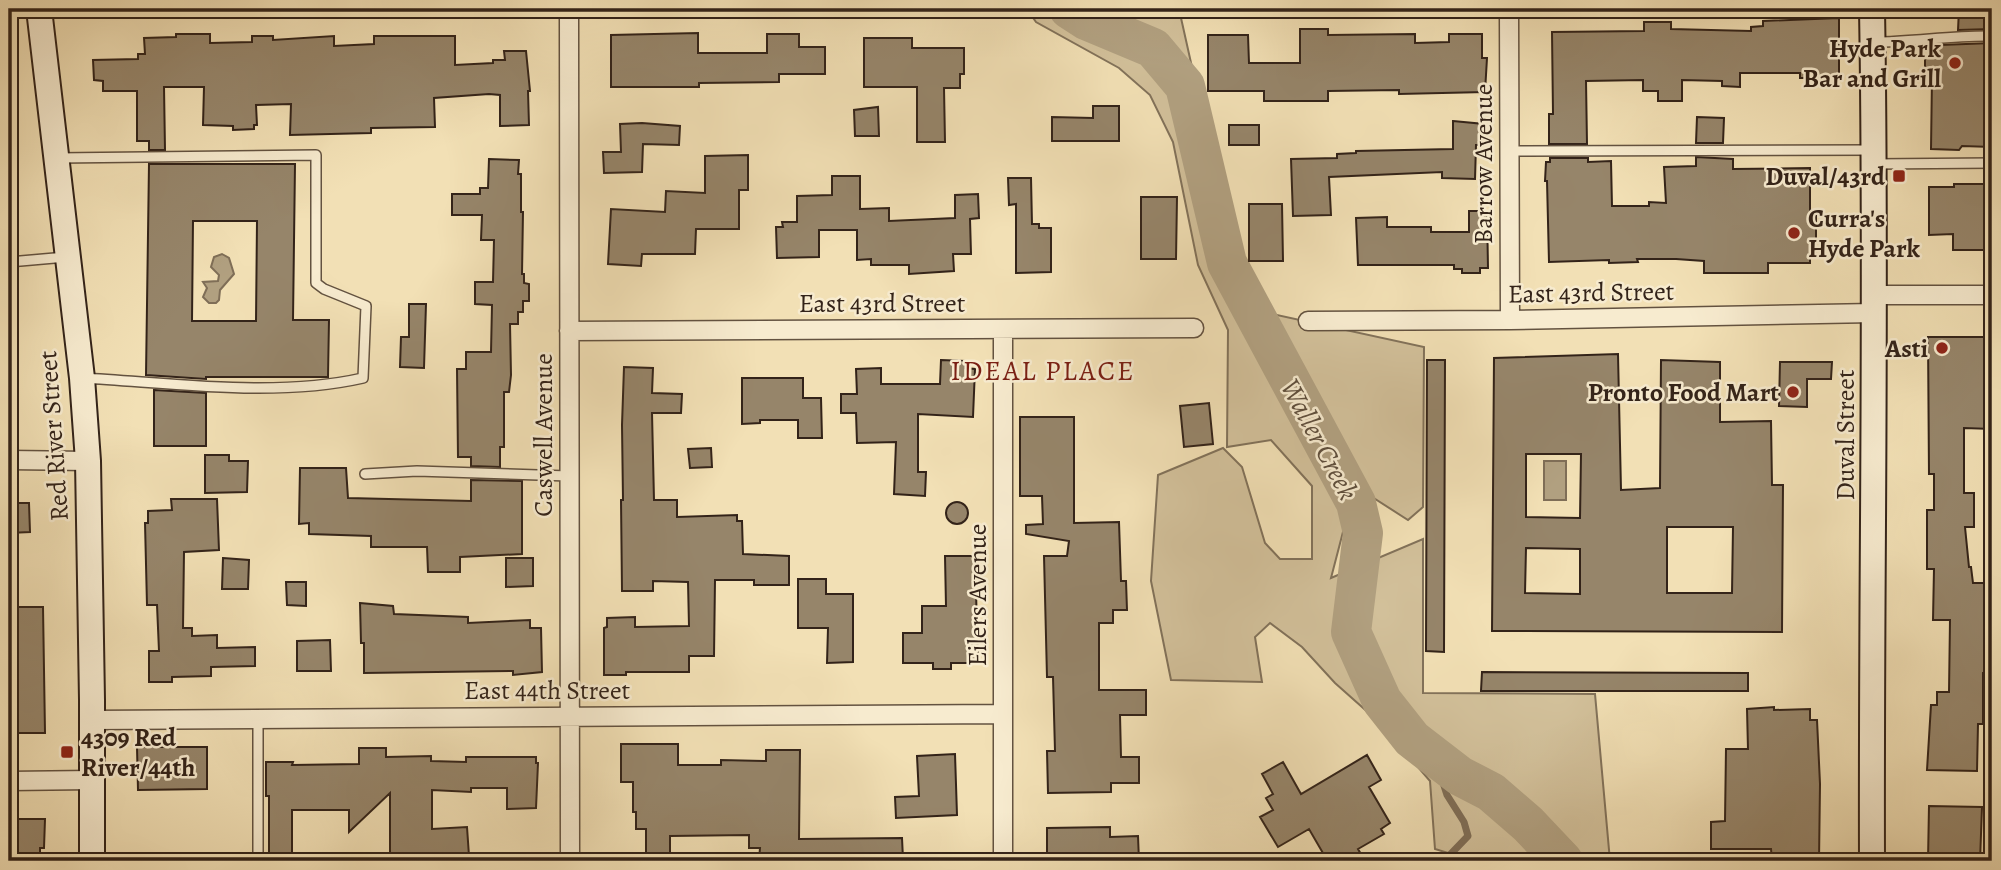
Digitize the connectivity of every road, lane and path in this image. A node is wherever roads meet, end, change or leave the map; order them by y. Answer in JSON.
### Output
{"nodes":[{"id":1,"x":39,"y":9,"type":"edge"},
{"id":2,"x":569,"y":9,"type":"edge"},
{"id":3,"x":1509,"y":9,"type":"edge"},
{"id":4,"x":1872,"y":9,"type":"edge"},
{"id":5,"x":1992,"y":36,"type":"edge"},
{"id":6,"x":1873,"y":41,"type":"junction"},
{"id":7,"x":1510,"y":151,"type":"junction"},
{"id":8,"x":1875,"y":157,"type":"junction"},
{"id":9,"x":56,"y":158,"type":"junction"},
{"id":10,"x":1992,"y":163,"type":"edge"},
{"id":11,"x":67,"y":257,"type":"junction"},
{"id":12,"x":9,"y":262,"type":"edge"},
{"id":13,"x":1992,"y":295,"type":"edge"},
{"id":14,"x":1874,"y":304,"type":"junction"},
{"id":15,"x":1510,"y":320,"type":"junction"},
{"id":16,"x":1308,"y":321,"type":"dead end"},
{"id":17,"x":1194,"y":328,"type":"dead end"},
{"id":18,"x":1003,"y":329,"type":"junction"},
{"id":19,"x":569,"y":331,"type":"junction"},
{"id":20,"x":82,"y":378,"type":"junction"},
{"id":21,"x":9,"y":460,"type":"edge"},
{"id":22,"x":88,"y":461,"type":"junction"},
{"id":23,"x":365,"y":474,"type":"dead end"},
{"id":24,"x":569,"y":476,"type":"junction"},
{"id":25,"x":1003,"y":714,"type":"junction"},
{"id":26,"x":570,"y":716,"type":"junction"},
{"id":27,"x":258,"y":717,"type":"junction"},
{"id":28,"x":92,"y":720,"type":"junction"},
{"id":29,"x":92,"y":780,"type":"junction"},
{"id":30,"x":9,"y":781,"type":"edge"},
{"id":31,"x":92,"y":861,"type":"edge"},
{"id":32,"x":258,"y":861,"type":"edge"},
{"id":33,"x":570,"y":861,"type":"edge"},
{"id":34,"x":1003,"y":861,"type":"edge"},
{"id":35,"x":1872,"y":861,"type":"edge"}],
"edges":[{"from":1,"to":9,"type":"main road","name":"Red River Street"},
{"from":2,"to":19,"type":"street","name":"Caswell Avenue"},
{"from":3,"to":7,"type":"street","name":"Barrow Avenue"},
{"from":4,"to":6,"type":"main road","name":"Duval Street"},
{"from":5,"to":6,"type":"lane"},
{"from":6,"to":8,"type":"main road","name":"Duval Street"},
{"from":7,"to":8,"type":"lane"},
{"from":7,"to":15,"type":"street","name":"Barrow Avenue"},
{"from":8,"to":10,"type":"lane"},
{"from":8,"to":14,"type":"main road","name":"Duval Street"},
{"from":9,"to":11,"type":"main road","name":"Red River Street"},
{"from":9,"to":20,"type":"lane"},
{"from":11,"to":12,"type":"lane"},
{"from":11,"to":20,"type":"main road","name":"Red River Street"},
{"from":13,"to":14,"type":"street","name":"East 43rd Street"},
{"from":14,"to":15,"type":"street","name":"East 43rd Street"},
{"from":14,"to":35,"type":"main road","name":"Duval Street"},
{"from":15,"to":16,"type":"street","name":"East 43rd Street"},
{"from":17,"to":18,"type":"street","name":"East 43rd Street"},
{"from":18,"to":19,"type":"street","name":"East 43rd Street"},
{"from":18,"to":25,"type":"street","name":"Eilers Avenue"},
{"from":19,"to":24,"type":"street","name":"Caswell Avenue"},
{"from":20,"to":22,"type":"main road","name":"Red River Street"},
{"from":21,"to":22,"type":"street"},
{"from":22,"to":28,"type":"main road","name":"Red River Street"},
{"from":23,"to":24,"type":"lane"},
{"from":24,"to":26,"type":"street","name":"Caswell Avenue"},
{"from":25,"to":26,"type":"street","name":"East 44th Street"},
{"from":25,"to":34,"type":"street","name":"Eilers Avenue"},
{"from":26,"to":27,"type":"street","name":"East 44th Street"},
{"from":26,"to":33,"type":"street","name":"Caswell Avenue"},
{"from":27,"to":28,"type":"street","name":"East 44th Street"},
{"from":27,"to":32,"type":"lane"},
{"from":28,"to":29,"type":"main road","name":"Red River Street"},
{"from":29,"to":30,"type":"street"},
{"from":29,"to":31,"type":"main road","name":"Red River Street"}]}
